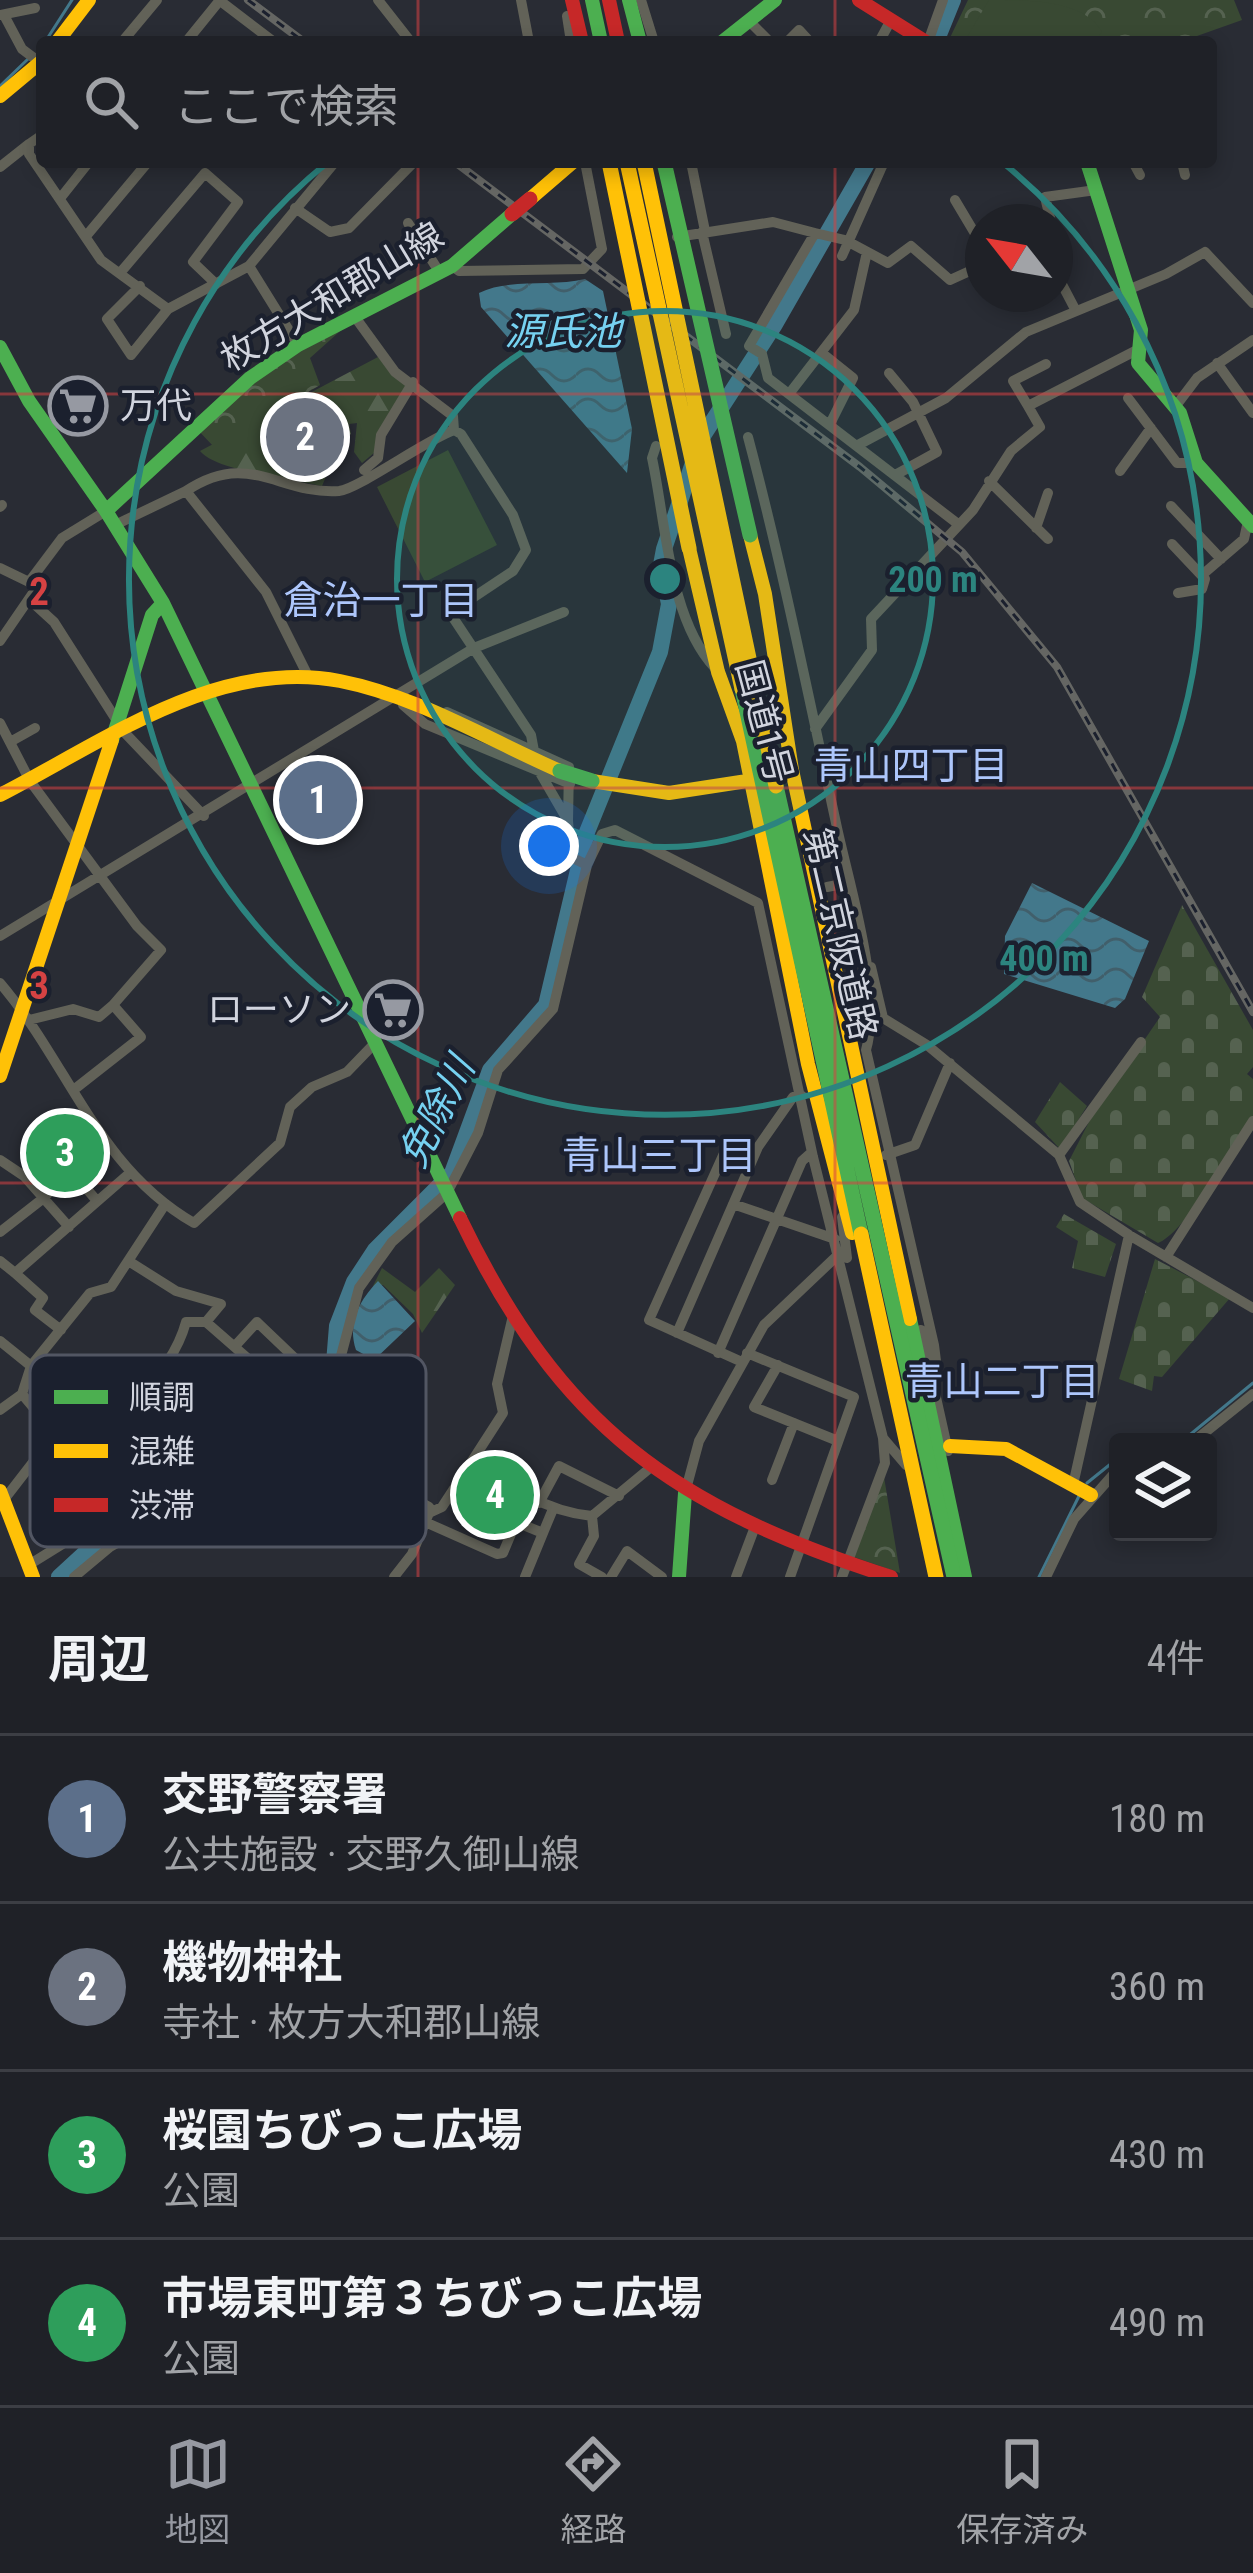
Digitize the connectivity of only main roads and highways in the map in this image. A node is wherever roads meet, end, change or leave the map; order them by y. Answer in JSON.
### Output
{"nodes":[{"id":1,"x":88,"y":0,"type":"edge"},
{"id":2,"x":592,"y":0,"type":"edge"},
{"id":3,"x":609,"y":0,"type":"edge"},
{"id":4,"x":626,"y":0,"type":"edge"},
{"id":5,"x":775,"y":0,"type":"edge"},
{"id":6,"x":859,"y":0,"type":"edge"},
{"id":7,"x":572,"y":1,"type":"edge"},
{"id":8,"x":61,"y":36,"type":"edge"},
{"id":9,"x":576,"y":36,"type":"edge"},
{"id":10,"x":600,"y":36,"type":"edge"},
{"id":11,"x":617,"y":36,"type":"edge"},
{"id":12,"x":635,"y":36,"type":"edge"},
{"id":13,"x":730,"y":36,"type":"edge"},
{"id":14,"x":917,"y":36,"type":"edge"},
{"id":15,"x":36,"y":68,"type":"edge"},
{"id":16,"x":0,"y":96,"type":"edge"},
{"id":17,"x":563,"y":168,"type":"edge"},
{"id":18,"x":613,"y":168,"type":"edge"},
{"id":19,"x":628,"y":168,"type":"edge"},
{"id":20,"x":645,"y":168,"type":"edge"},
{"id":21,"x":666,"y":168,"type":"edge"},
{"id":22,"x":1090,"y":168,"type":"edge"},
{"id":23,"x":0,"y":347,"type":"edge"},
{"id":24,"x":111,"y":518,"type":"junction"},
{"id":25,"x":1251,"y":524,"type":"edge"},
{"id":26,"x":163,"y":603,"type":"junction"},
{"id":27,"x":205,"y":692,"type":"junction"},
{"id":28,"x":118,"y":731,"type":"junction"},
{"id":29,"x":792,"y":770,"type":"junction"},
{"id":30,"x":749,"y":782,"type":"junction"},
{"id":31,"x":0,"y":795,"type":"edge"},
{"id":32,"x":0,"y":1076,"type":"edge"},
{"id":33,"x":950,"y":1446,"type":"road end"},
{"id":34,"x":685,"y":1493,"type":"junction"},
{"id":35,"x":1091,"y":1495,"type":"road end"},
{"id":36,"x":2,"y":1496,"type":"edge"},
{"id":37,"x":844,"y":1571,"type":"edge"},
{"id":38,"x":30,"y":1572,"type":"edge"},
{"id":39,"x":679,"y":1577,"type":"edge"},
{"id":40,"x":888,"y":1577,"type":"edge"},
{"id":41,"x":933,"y":1577,"type":"edge"},
{"id":42,"x":954,"y":1577,"type":"edge"},
{"id":43,"x":965,"y":1577,"type":"edge"}],
"edges":[{"from":1,"to":8,"type":"main road"},
{"from":2,"to":10,"type":"main road"},
{"from":3,"to":11,"type":"main road"},
{"from":4,"to":12,"type":"main road"},
{"from":5,"to":13,"type":"main road"},
{"from":6,"to":14,"type":"main road"},
{"from":7,"to":9,"type":"main road"},
{"from":15,"to":16,"type":"main road"},
{"from":17,"to":24,"type":"main road","name":"枚方大和郡山線","bridge":true},
{"from":18,"to":30,"type":"main road","name":"国道1号","bridge":true},
{"from":19,"to":41,"type":"main road","name":"第二京阪道路","bridge":true},
{"from":20,"to":42,"type":"main road","name":"第二京阪道路","bridge":true},
{"from":21,"to":29,"type":"main road","name":"国道1号","bridge":true},
{"from":22,"to":25,"type":"main road"},
{"from":23,"to":24,"type":"main road"},
{"from":24,"to":26,"type":"main road"},
{"from":26,"to":27,"type":"main road"},
{"from":26,"to":28,"type":"main road"},
{"from":27,"to":28,"type":"main road"},
{"from":27,"to":30,"type":"main road","bridge":true},
{"from":27,"to":34,"type":"main road"},
{"from":28,"to":31,"type":"main road"},
{"from":28,"to":32,"type":"main road"},
{"from":29,"to":30,"type":"main road"},
{"from":29,"to":43,"type":"main road","name":"国道1号"},
{"from":30,"to":41,"type":"main road","name":"国道1号"},
{"from":33,"to":35,"type":"main road"},
{"from":34,"to":37,"type":"main road"},
{"from":34,"to":39,"type":"main road"},
{"from":36,"to":38,"type":"main road"},
{"from":37,"to":40,"type":"main road"}]}
